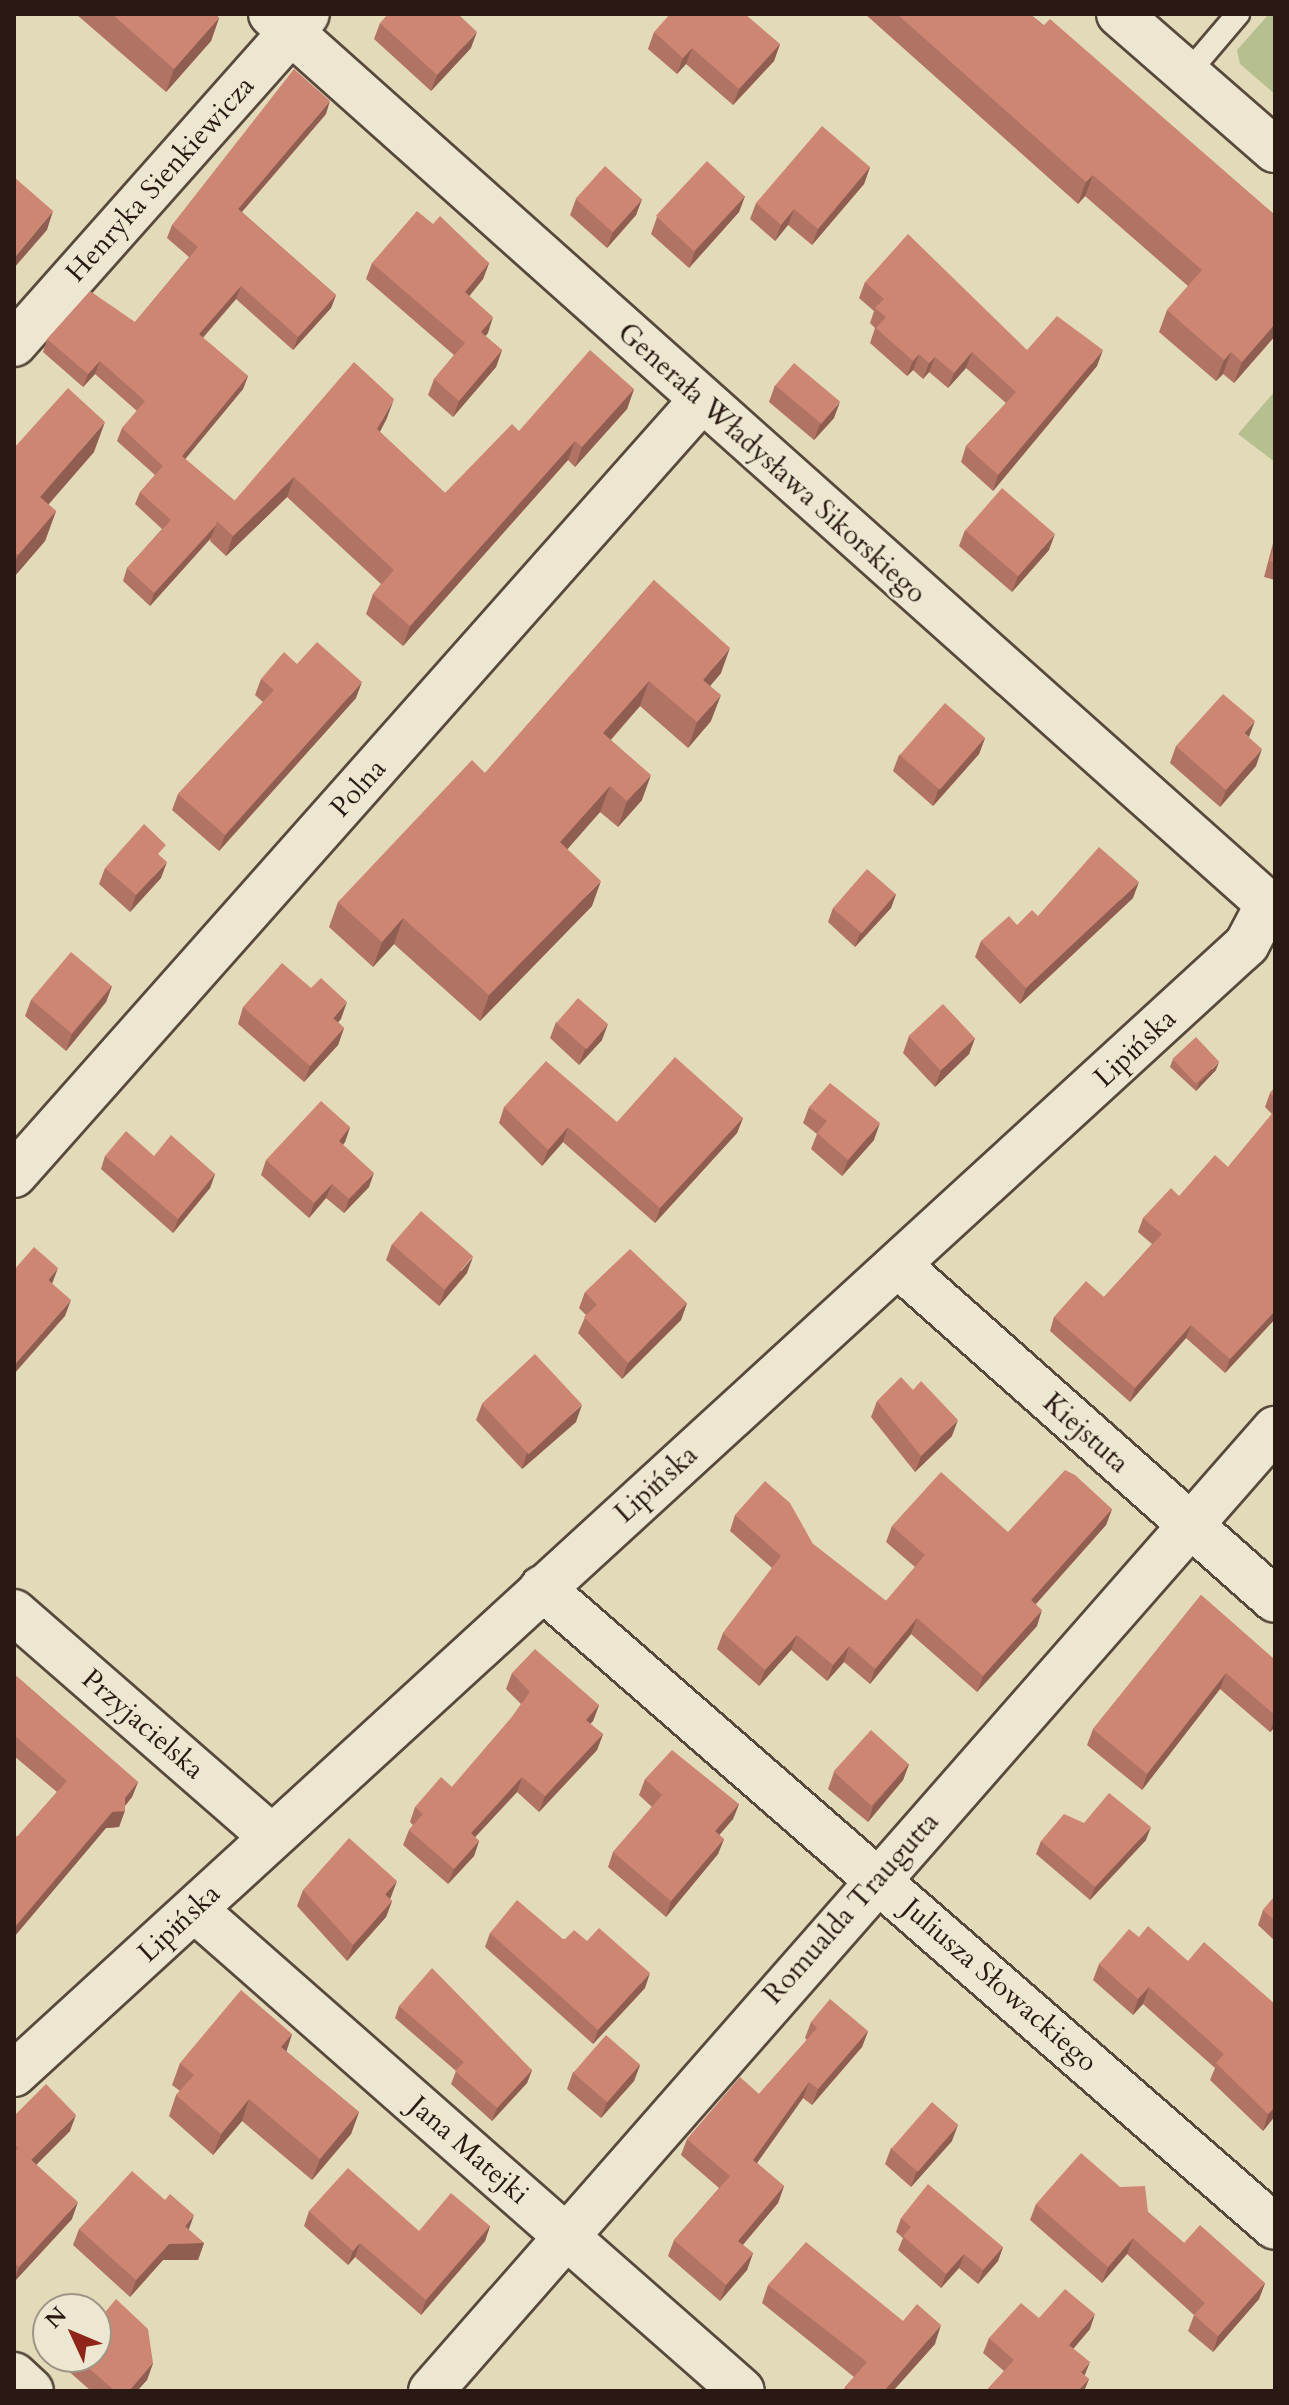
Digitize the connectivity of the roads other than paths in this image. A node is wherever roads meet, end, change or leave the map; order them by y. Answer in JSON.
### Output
{"nodes":[{"id":1,"x":1119,"y":14,"type":"edge"},
{"id":2,"x":1238,"y":14,"type":"edge"},
{"id":3,"x":290,"y":20,"type":"edge"},
{"id":4,"x":1187,"y":74,"type":"junction"},
{"id":5,"x":1275,"y":150,"type":"edge"},
{"id":6,"x":14,"y":344,"type":"edge"},
{"id":7,"x":701,"y":401,"type":"junction"},
{"id":8,"x":1273,"y":898,"type":"edge"},
{"id":9,"x":14,"y":1175,"type":"edge"},
{"id":10,"x":898,"y":1265,"type":"junction"},
{"id":11,"x":1275,"y":1429,"type":"edge"},
{"id":12,"x":1191,"y":1527,"type":"junction"},
{"id":13,"x":542,"y":1588,"type":"junction"},
{"id":14,"x":1275,"y":1600,"type":"edge"},
{"id":15,"x":14,"y":1612,"type":"edge"},
{"id":16,"x":272,"y":1837,"type":"junction"},
{"id":17,"x":877,"y":1878,"type":"junction"},
{"id":18,"x":195,"y":1910,"type":"junction"},
{"id":19,"x":14,"y":2074,"type":"edge"},
{"id":20,"x":1275,"y":2227,"type":"edge"},
{"id":21,"x":563,"y":2232,"type":"junction"},
{"id":22,"x":14,"y":2375,"type":"edge"},
{"id":23,"x":31,"y":2391,"type":"edge"},
{"id":24,"x":431,"y":2391,"type":"edge"},
{"id":25,"x":742,"y":2391,"type":"edge"}],
"edges":[{"from":1,"to":4,"type":"street"},
{"from":2,"to":4,"type":"lane"},
{"from":3,"to":6,"type":"street","name":"Henryka Sienkiewicza"},
{"from":3,"to":7,"type":"street","name":"Generała Władysława Sikorskiego"},
{"from":4,"to":5,"type":"street"},
{"from":7,"to":8,"type":"street","name":"Generała Władysława Sikorskiego"},
{"from":7,"to":9,"type":"street","name":"Polna"},
{"from":8,"to":10,"type":"street","name":"Lipińska"},
{"from":10,"to":12,"type":"street","name":"Kiejstuta"},
{"from":10,"to":13,"type":"street","name":"Lipińska"},
{"from":11,"to":12,"type":"street","name":"Romualda Traugutta"},
{"from":12,"to":14,"type":"street","name":"Kiejstuta"},
{"from":12,"to":17,"type":"street","name":"Romualda Traugutta"},
{"from":13,"to":16,"type":"street","name":"Lipińska"},
{"from":13,"to":17,"type":"street","name":"Juliusza Słowackiego"},
{"from":15,"to":16,"type":"street","name":"Przyjacielska"},
{"from":16,"to":18,"type":"street","name":"Lipińska"},
{"from":17,"to":20,"type":"street","name":"Juliusza Słowackiego"},
{"from":17,"to":21,"type":"street","name":"Romualda Traugutta"},
{"from":18,"to":19,"type":"street","name":"Lipińska"},
{"from":18,"to":21,"type":"street","name":"Jana Matejki"},
{"from":21,"to":24,"type":"street","name":"Romualda Traugutta"},
{"from":21,"to":25,"type":"street","name":"Jana Matejki"},
{"from":22,"to":23,"type":"street"}]}
